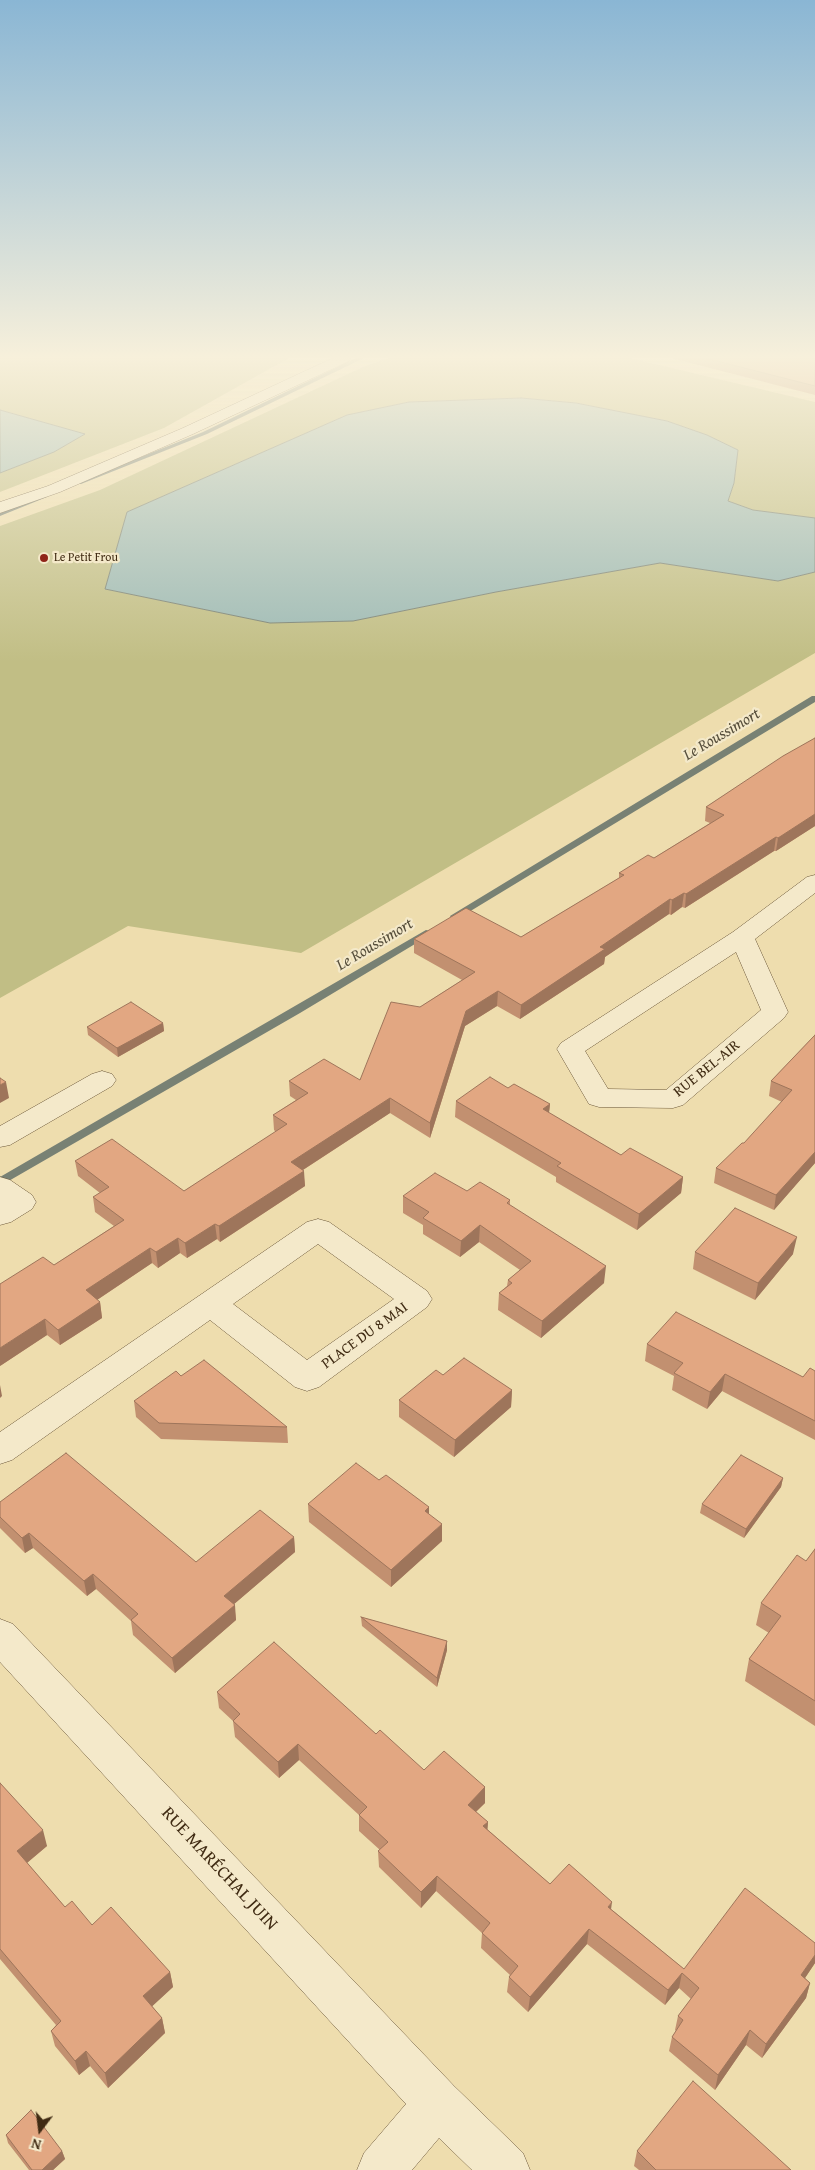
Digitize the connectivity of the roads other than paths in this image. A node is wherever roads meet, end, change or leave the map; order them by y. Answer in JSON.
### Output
{"nodes":[{"id":1,"x":122,"y":459,"type":"edge"},
{"id":2,"x":0,"y":508,"type":"edge"},
{"id":3,"x":815,"y":882,"type":"edge"},
{"id":4,"x":742,"y":936,"type":"junction"},
{"id":5,"x":102,"y":1080,"type":"dead end"},
{"id":6,"x":0,"y":1138,"type":"edge"},
{"id":7,"x":212,"y":1304,"type":"junction"},
{"id":8,"x":0,"y":1450,"type":"edge"},
{"id":9,"x":0,"y":1636,"type":"edge"},
{"id":10,"x":437,"y":2103,"type":"junction"},
{"id":11,"x":381,"y":2170,"type":"edge"},
{"id":12,"x":506,"y":2170,"type":"edge"}],
"edges":[{"from":1,"to":2,"type":"street"},
{"from":3,"to":4,"type":"street","name":"RUE BEL-AIR"},
{"from":4,"to":4,"type":"street","name":"RUE BEL-AIR"},
{"from":5,"to":6,"type":"street"},
{"from":7,"to":7,"type":"street","name":"PLACE DU 8 MAI"},
{"from":7,"to":8,"type":"street","name":"PLACE DU 8 MAI"},
{"from":9,"to":10,"type":"street","name":"RUE MARÉCHAL JUIN"},
{"from":10,"to":11,"type":"street"},
{"from":10,"to":12,"type":"street","name":"RUE MARÉCHAL JUIN"}]}
